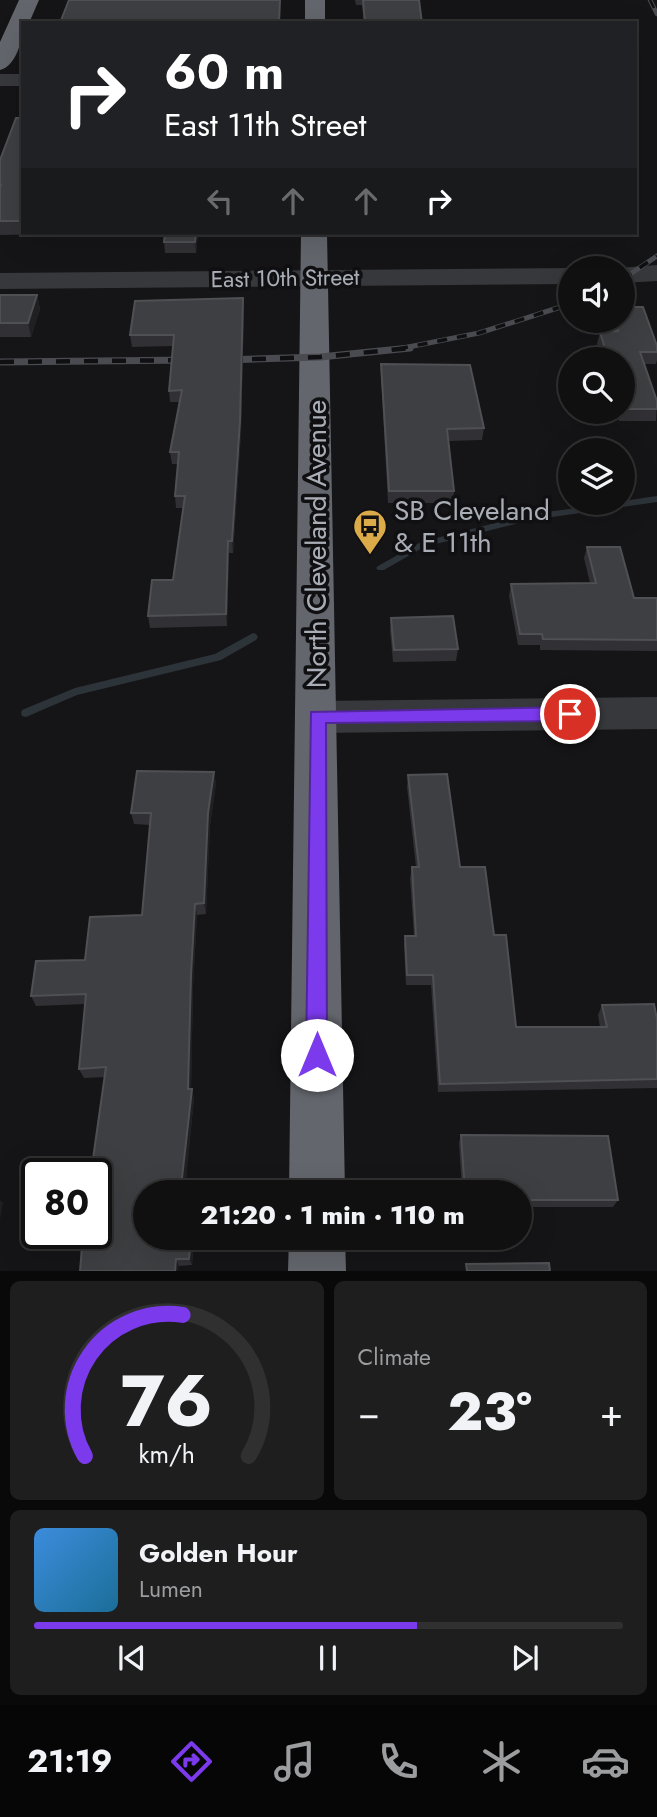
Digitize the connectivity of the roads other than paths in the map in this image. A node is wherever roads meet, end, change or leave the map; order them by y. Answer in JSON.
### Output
{"nodes":[{"id":1,"x":29,"y":0,"type":"edge"},
{"id":2,"x":315,"y":0,"type":"edge"},
{"id":3,"x":315,"y":21,"type":"edge"},
{"id":4,"x":0,"y":64,"type":"edge"},
{"id":5,"x":0,"y":80,"type":"edge"},
{"id":6,"x":21,"y":80,"type":"edge"},
{"id":7,"x":314,"y":235,"type":"edge"},
{"id":8,"x":657,"y":273,"type":"edge"},
{"id":9,"x":635,"y":274,"type":"edge"},
{"id":10,"x":558,"y":276,"type":"edge"},
{"id":11,"x":314,"y":278,"type":"junction"},
{"id":12,"x":0,"y":281,"type":"edge"},
{"id":13,"x":657,"y":713,"type":"edge"},
{"id":14,"x":317,"y":716,"type":"junction"},
{"id":15,"x":317,"y":1180,"type":"edge"},
{"id":16,"x":317,"y":1250,"type":"edge"},
{"id":17,"x":317,"y":1271,"type":"edge"}],
"edges":[{"from":1,"to":4,"type":"highway"},
{"from":2,"to":3,"type":"highway"},
{"from":5,"to":6,"type":"street"},
{"from":7,"to":11,"type":"highway","name":"North Cleveland Avenue"},
{"from":8,"to":9,"type":"street"},
{"from":10,"to":11,"type":"street","name":"East 10th Street"},
{"from":11,"to":12,"type":"street","name":"East 10th Street"},
{"from":11,"to":14,"type":"highway","name":"North Cleveland Avenue"},
{"from":13,"to":14,"type":"street"},
{"from":14,"to":15,"type":"highway","name":"North Cleveland Avenue"},
{"from":16,"to":17,"type":"highway"}]}
